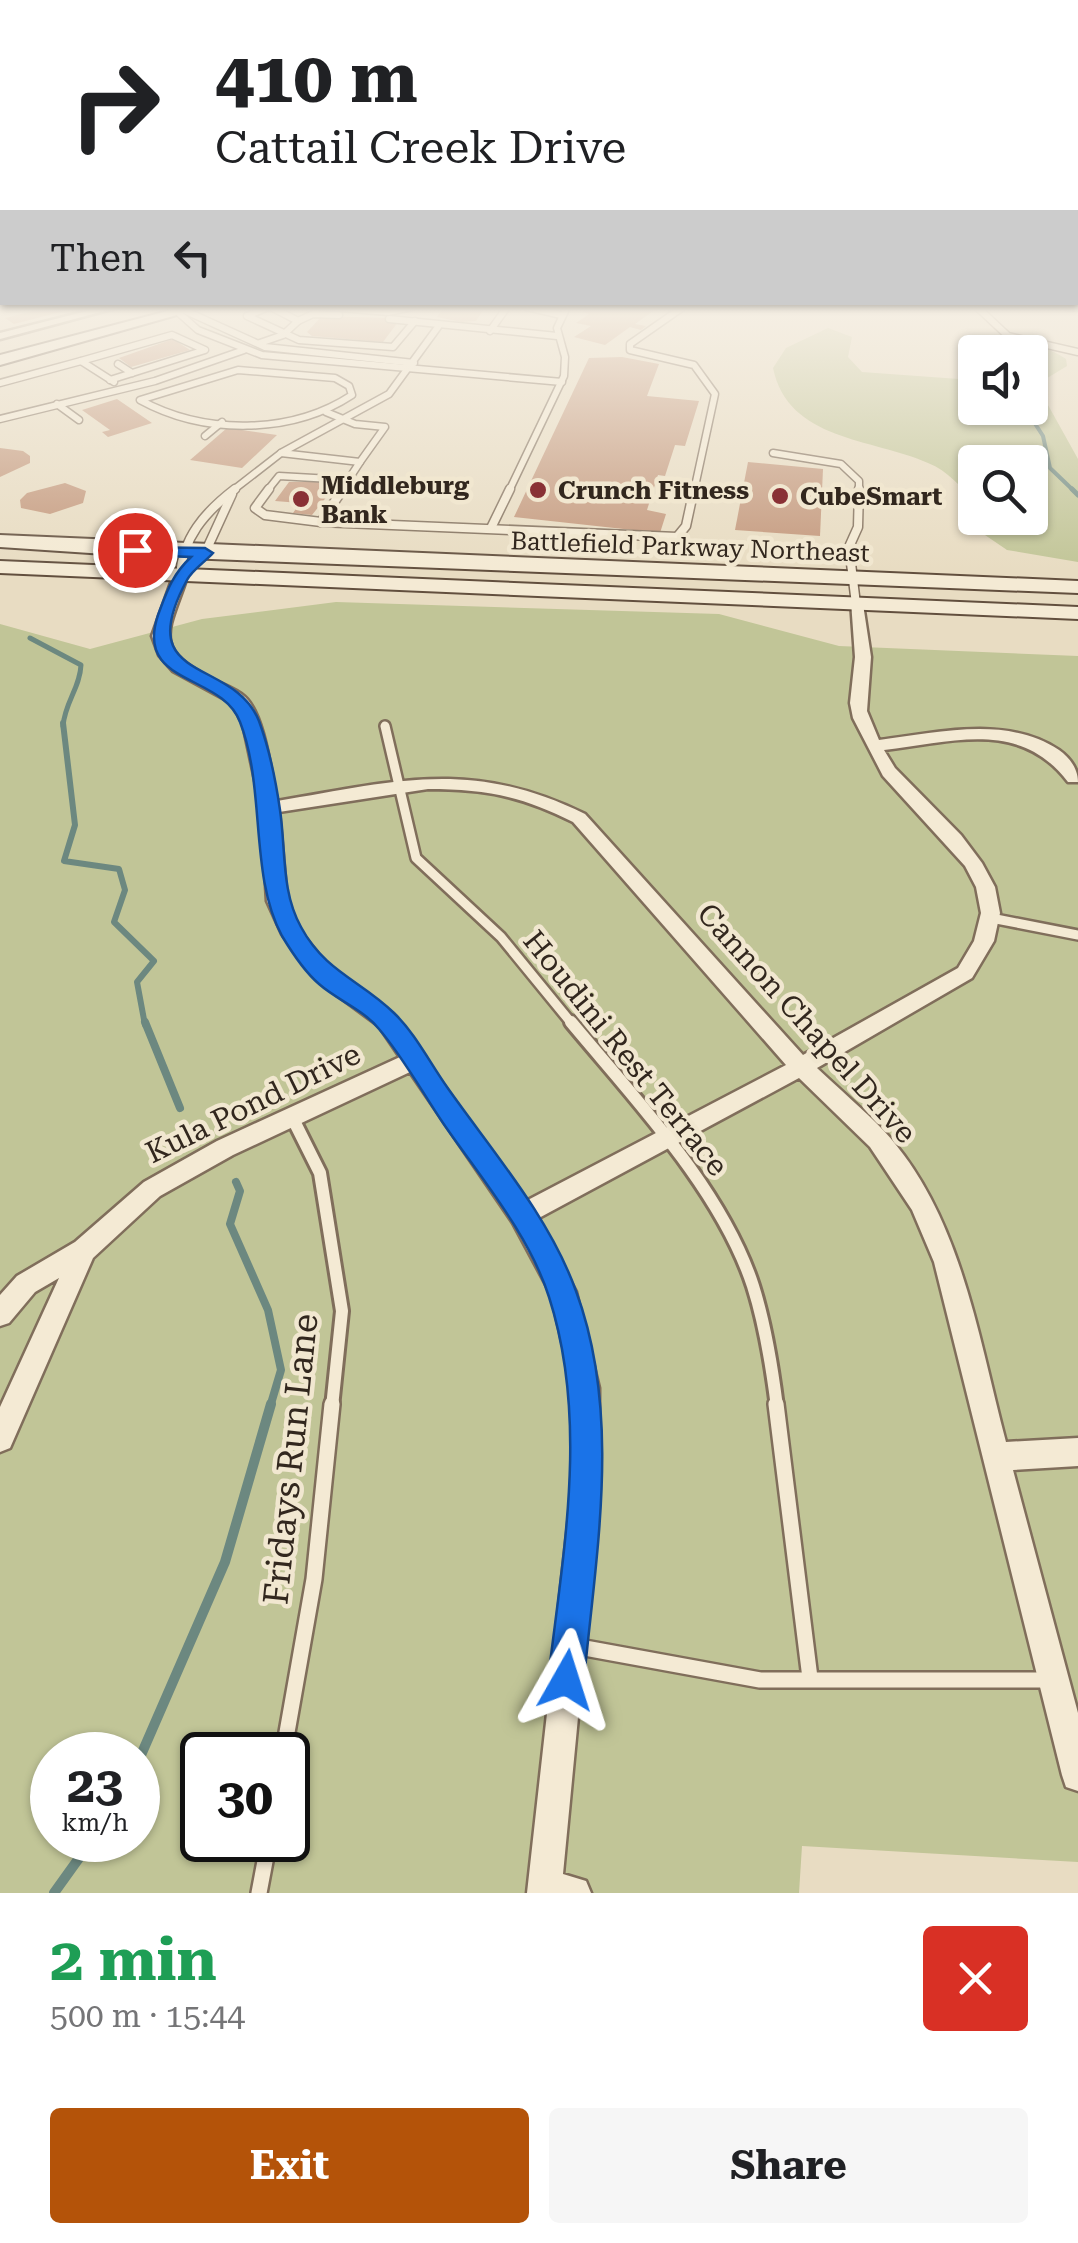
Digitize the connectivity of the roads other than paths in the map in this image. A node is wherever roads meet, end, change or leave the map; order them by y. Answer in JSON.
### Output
{"nodes":[{"id":1,"x":97,"y":395,"type":"edge"},
{"id":2,"x":134,"y":395,"type":"edge"},
{"id":3,"x":156,"y":395,"type":"edge"},
{"id":4,"x":351,"y":395,"type":"edge"},
{"id":5,"x":387,"y":395,"type":"edge"},
{"id":6,"x":555,"y":395,"type":"edge"},
{"id":7,"x":715,"y":395,"type":"edge"},
{"id":8,"x":140,"y":400,"type":"junction"},
{"id":9,"x":58,"y":404,"type":"junction"},
{"id":10,"x":326,"y":412,"type":"junction"},
{"id":11,"x":0,"y":419,"type":"edge"},
{"id":12,"x":78,"y":420,"type":"dead end"},
{"id":13,"x":346,"y":420,"type":"junction"},
{"id":14,"x":222,"y":422,"type":"junction"},
{"id":15,"x":205,"y":436,"type":"dead end"},
{"id":16,"x":281,"y":452,"type":"junction"},
{"id":17,"x":772,"y":453,"type":"dead end"},
{"id":18,"x":360,"y":462,"type":"junction"},
{"id":19,"x":349,"y":480,"type":"junction"},
{"id":20,"x":232,"y":493,"type":"junction"},
{"id":21,"x":321,"y":522,"type":"junction"},
{"id":22,"x":491,"y":528,"type":"junction"},
{"id":23,"x":0,"y":541,"type":"edge"},
{"id":24,"x":181,"y":552,"type":"junction"},
{"id":25,"x":205,"y":553,"type":"junction"},
{"id":26,"x":0,"y":567,"type":"edge"},
{"id":27,"x":180,"y":577,"type":"junction"},
{"id":28,"x":852,"y":578,"type":"junction"},
{"id":29,"x":1078,"y":587,"type":"edge"},
{"id":30,"x":856,"y":604,"type":"junction"},
{"id":31,"x":1078,"y":613,"type":"edge"},
{"id":32,"x":385,"y":726,"type":"dead end"},
{"id":33,"x":877,"y":746,"type":"junction"},
{"id":34,"x":1074,"y":778,"type":"dead end"},
{"id":35,"x":398,"y":788,"type":"junction"},
{"id":36,"x":270,"y":808,"type":"junction"},
{"id":37,"x":991,"y":918,"type":"junction"},
{"id":38,"x":1078,"y":935,"type":"edge"},
{"id":39,"x":412,"y":1062,"type":"junction"},
{"id":40,"x":801,"y":1066,"type":"junction"},
{"id":41,"x":292,"y":1117,"type":"junction"},
{"id":42,"x":667,"y":1138,"type":"junction"},
{"id":43,"x":522,"y":1215,"type":"junction"},
{"id":44,"x":84,"y":1250,"type":"junction"},
{"id":45,"x":0,"y":1314,"type":"edge"},
{"id":46,"x":0,"y":1438,"type":"edge"},
{"id":47,"x":1078,"y":1452,"type":"edge"},
{"id":48,"x":996,"y":1456,"type":"junction"},
{"id":49,"x":570,"y":1645,"type":"junction"},
{"id":50,"x":810,"y":1678,"type":"junction"},
{"id":51,"x":1054,"y":1680,"type":"junction"},
{"id":52,"x":287,"y":1732,"type":"edge"},
{"id":53,"x":1078,"y":1775,"type":"edge"},
{"id":54,"x":265,"y":1862,"type":"edge"},
{"id":55,"x":555,"y":1891,"type":"edge"},
{"id":56,"x":260,"y":1893,"type":"edge"}],
"edges":[{"from":1,"to":9,"type":"lane"},
{"from":2,"to":8,"type":"lane"},
{"from":3,"to":8,"type":"lane"},
{"from":4,"to":10,"type":"lane"},
{"from":5,"to":13,"type":"lane"},
{"from":6,"to":22,"type":"lane"},
{"from":7,"to":22,"type":"lane"},
{"from":8,"to":14,"type":"lane"},
{"from":9,"to":11,"type":"lane"},
{"from":9,"to":12,"type":"lane"},
{"from":10,"to":13,"type":"lane"},
{"from":10,"to":14,"type":"lane"},
{"from":13,"to":16,"type":"lane"},
{"from":13,"to":18,"type":"lane"},
{"from":14,"to":15,"type":"lane"},
{"from":16,"to":18,"type":"lane"},
{"from":16,"to":20,"type":"lane"},
{"from":17,"to":28,"type":"lane"},
{"from":18,"to":19,"type":"lane"},
{"from":19,"to":21,"type":"lane"},
{"from":19,"to":21,"type":"lane"},
{"from":20,"to":24,"type":"lane"},
{"from":20,"to":25,"type":"lane"},
{"from":21,"to":22,"type":"lane"},
{"from":23,"to":24,"type":"main road","name":"Battlefield Parkway Northeast"},
{"from":24,"to":25,"type":"main road","name":"Battlefield Parkway Northeast"},
{"from":24,"to":27,"type":"lane"},
{"from":25,"to":27,"type":"lane"},
{"from":25,"to":28,"type":"main road","name":"Battlefield Parkway Northeast"},
{"from":26,"to":27,"type":"main road","name":"Battlefield Parkway Northeast"},
{"from":27,"to":30,"type":"main road","name":"Battlefield Parkway Northeast"},
{"from":27,"to":36,"type":"street"},
{"from":28,"to":29,"type":"main road","name":"Battlefield Parkway Northeast"},
{"from":28,"to":30,"type":"lane"},
{"from":30,"to":31,"type":"main road","name":"Battlefield Parkway Northeast"},
{"from":30,"to":33,"type":"street"},
{"from":32,"to":35,"type":"lane","name":"Houdini Rest Terrace"},
{"from":33,"to":34,"type":"street"},
{"from":33,"to":37,"type":"street"},
{"from":35,"to":36,"type":"street","name":"Cannon Chapel Drive"},
{"from":35,"to":40,"type":"street","name":"Cannon Chapel Drive"},
{"from":35,"to":42,"type":"lane","name":"Houdini Rest Terrace"},
{"from":36,"to":39,"type":"street"},
{"from":37,"to":38,"type":"lane"},
{"from":37,"to":40,"type":"street"},
{"from":39,"to":41,"type":"street","name":"Kula Pond Drive"},
{"from":39,"to":43,"type":"street"},
{"from":40,"to":42,"type":"street"},
{"from":40,"to":48,"type":"street","name":"Cannon Chapel Drive"},
{"from":41,"to":44,"type":"street","name":"Kula Pond Drive"},
{"from":41,"to":52,"type":"lane","name":"Fridays Run Lane"},
{"from":42,"to":43,"type":"street"},
{"from":42,"to":50,"type":"lane","name":"Houdini Rest Terrace"},
{"from":43,"to":49,"type":"street"},
{"from":44,"to":45,"type":"street","name":"Kula Pond Drive"},
{"from":44,"to":46,"type":"street","name":"Kula Pond Drive"},
{"from":47,"to":48,"type":"street"},
{"from":48,"to":51,"type":"street","name":"Cannon Chapel Drive"},
{"from":49,"to":50,"type":"lane"},
{"from":49,"to":55,"type":"street"},
{"from":50,"to":51,"type":"lane"},
{"from":51,"to":53,"type":"street","name":"Cannon Chapel Drive"},
{"from":54,"to":56,"type":"lane"}]}
